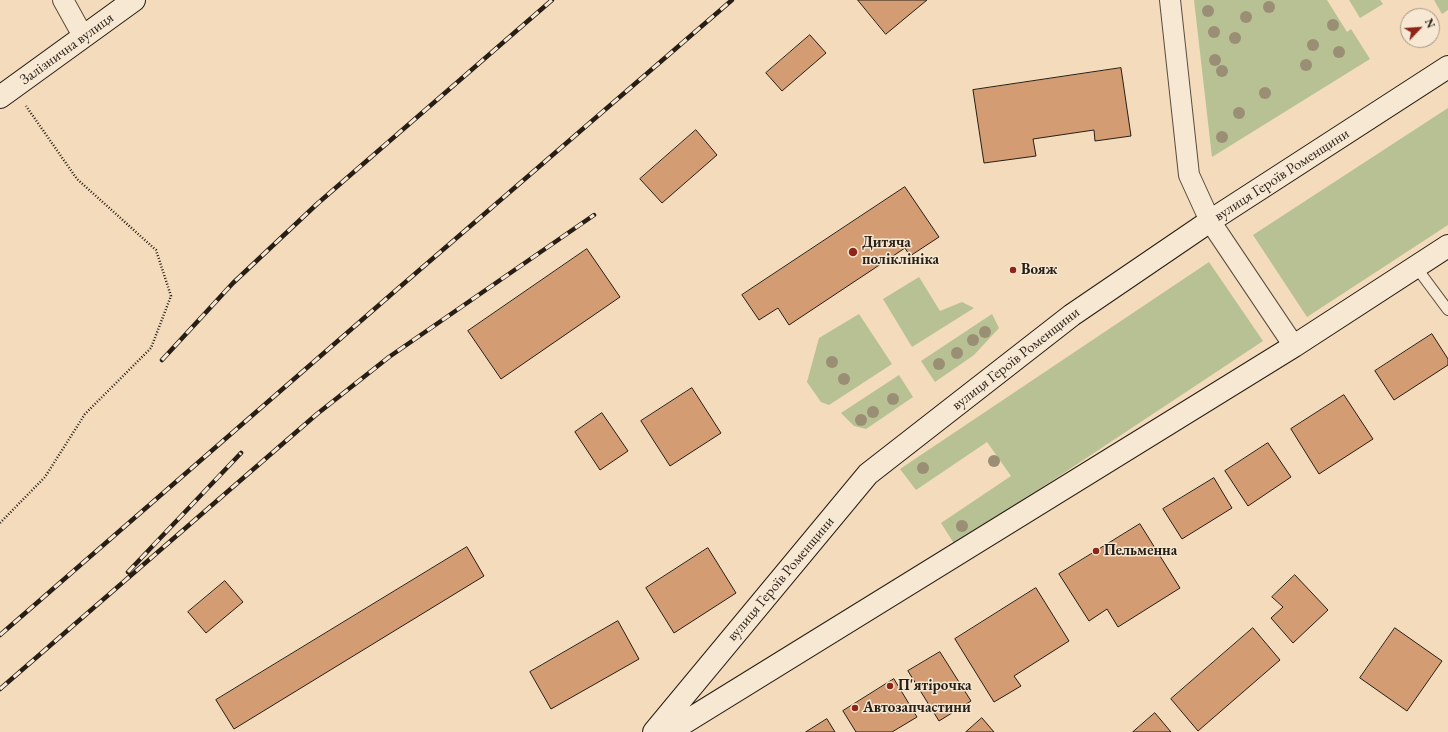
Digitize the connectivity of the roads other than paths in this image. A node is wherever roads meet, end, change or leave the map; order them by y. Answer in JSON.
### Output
{"nodes":[{"id":1,"x":63,"y":0,"type":"edge"},
{"id":2,"x":134,"y":0,"type":"edge"},
{"id":3,"x":1170,"y":0,"type":"edge"},
{"id":4,"x":84,"y":36,"type":"junction"},
{"id":5,"x":1448,"y":67,"type":"edge"},
{"id":6,"x":7,"y":93,"type":"edge"},
{"id":7,"x":1210,"y":221,"type":"junction"},
{"id":8,"x":1448,"y":246,"type":"edge"},
{"id":9,"x":1416,"y":267,"type":"junction"},
{"id":10,"x":1448,"y":310,"type":"edge"},
{"id":11,"x":1294,"y":346,"type":"junction"},
{"id":12,"x":654,"y":732,"type":"edge"},
{"id":13,"x":669,"y":732,"type":"edge"}],
"edges":[{"from":1,"to":4,"type":"street"},
{"from":2,"to":4,"type":"street","name":"Залізнична вулиця"},
{"from":3,"to":7,"type":"street"},
{"from":4,"to":6,"type":"street","name":"Залізнична вулиця"},
{"from":5,"to":7,"type":"street","name":"вулиця Героїв Роменщини"},
{"from":7,"to":11,"type":"street"},
{"from":7,"to":12,"type":"street","name":"вулиця Героїв Роменщини"},
{"from":8,"to":9,"type":"street"},
{"from":9,"to":10,"type":"lane"},
{"from":9,"to":11,"type":"street"},
{"from":11,"to":13,"type":"street"}]}
